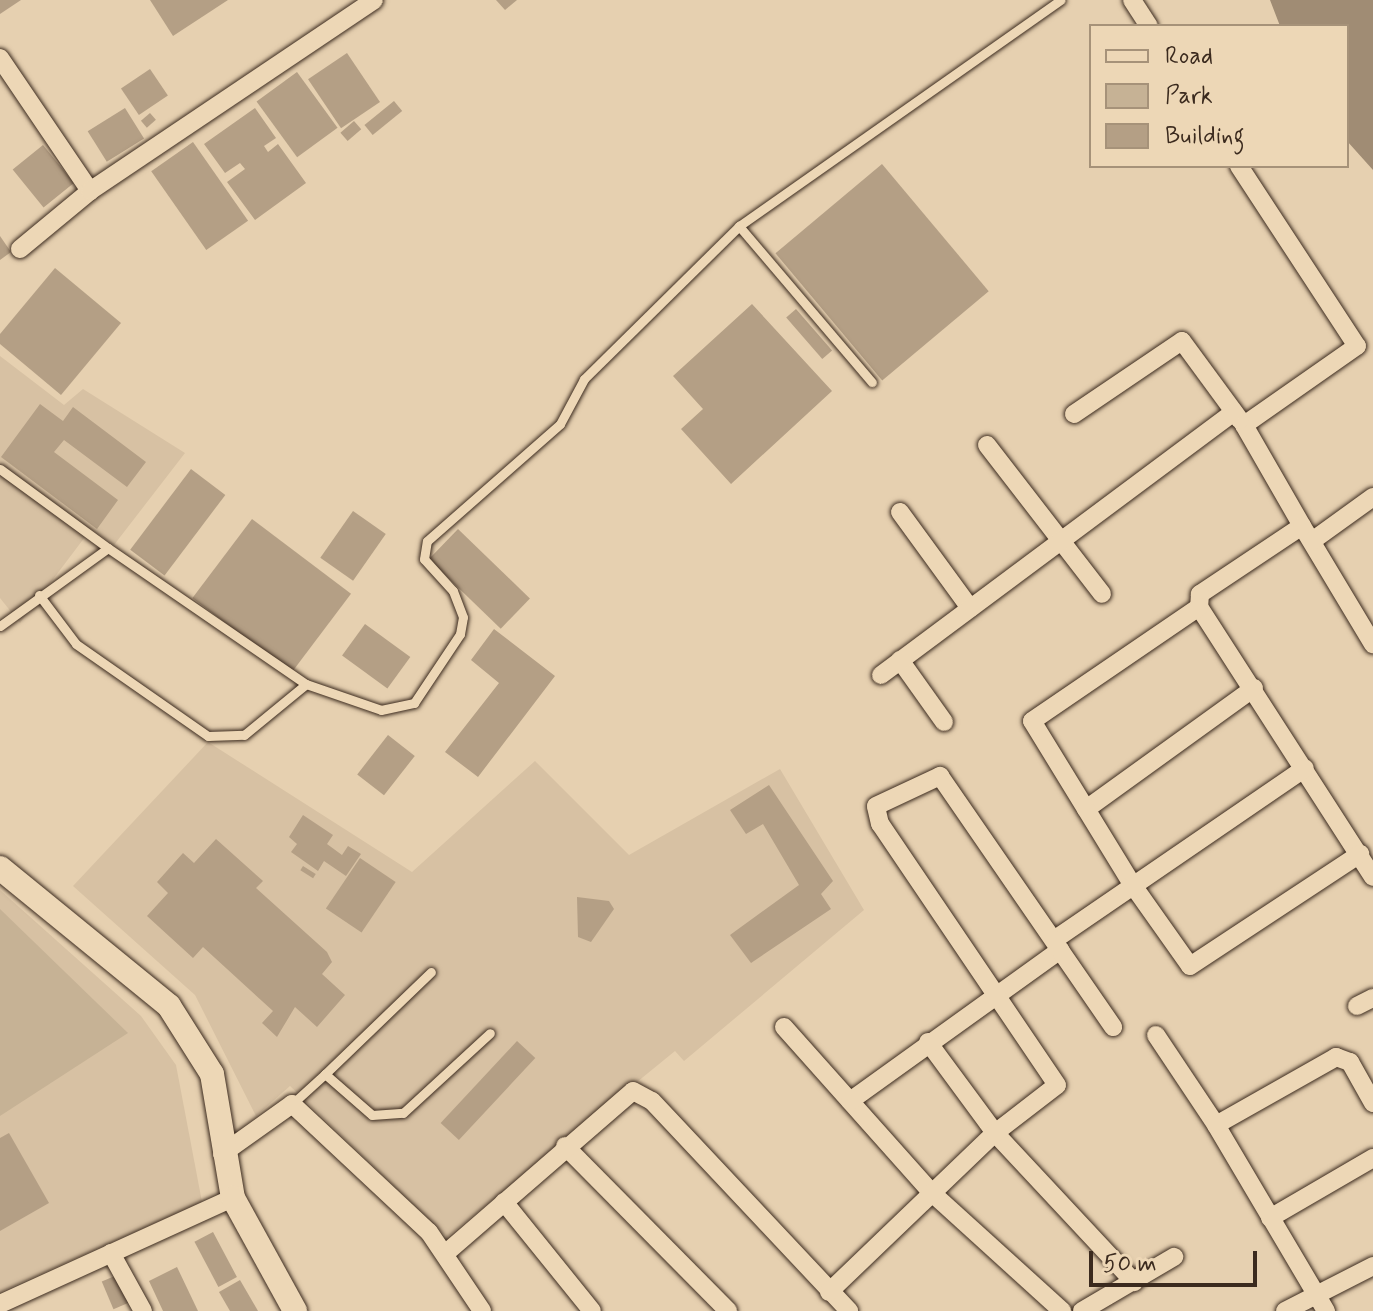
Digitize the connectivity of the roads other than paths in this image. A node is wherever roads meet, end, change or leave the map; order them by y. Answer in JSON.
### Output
{"nodes":[{"id":1,"x":374,"y":0,"type":"edge"},
{"id":2,"x":1061,"y":0,"type":"edge"},
{"id":3,"x":1132,"y":0,"type":"edge"},
{"id":4,"x":1148,"y":24,"type":"edge"},
{"id":5,"x":0,"y":58,"type":"edge"},
{"id":6,"x":1240,"y":168,"type":"edge"},
{"id":7,"x":90,"y":191,"type":"junction"},
{"id":8,"x":739,"y":226,"type":"junction"},
{"id":9,"x":20,"y":249,"type":"dead end"},
{"id":10,"x":872,"y":382,"type":"dead end"},
{"id":11,"x":1074,"y":414,"type":"dead end"},
{"id":12,"x":1239,"y":419,"type":"junction"},
{"id":13,"x":987,"y":445,"type":"dead end"},
{"id":14,"x":0,"y":469,"type":"edge"},
{"id":15,"x":1373,"y":497,"type":"edge"},
{"id":16,"x":900,"y":512,"type":"dead end"},
{"id":17,"x":1307,"y":534,"type":"junction"},
{"id":18,"x":1062,"y":537,"type":"junction"},
{"id":19,"x":108,"y":548,"type":"junction"},
{"id":20,"x":1102,"y":594,"type":"dead end"},
{"id":21,"x":39,"y":595,"type":"junction"},
{"id":22,"x":1199,"y":607,"type":"junction"},
{"id":23,"x":970,"y":608,"type":"junction"},
{"id":24,"x":0,"y":626,"type":"edge"},
{"id":25,"x":1373,"y":644,"type":"edge"},
{"id":26,"x":900,"y":660,"type":"junction"},
{"id":27,"x":881,"y":675,"type":"dead end"},
{"id":28,"x":306,"y":684,"type":"junction"},
{"id":29,"x":1254,"y":688,"type":"junction"},
{"id":30,"x":944,"y":722,"type":"dead end"},
{"id":31,"x":1305,"y":768,"type":"junction"},
{"id":32,"x":1086,"y":809,"type":"junction"},
{"id":33,"x":1360,"y":854,"type":"junction"},
{"id":34,"x":0,"y":868,"type":"edge"},
{"id":35,"x":1373,"y":877,"type":"edge"},
{"id":36,"x":1132,"y":884,"type":"junction"},
{"id":37,"x":1057,"y":945,"type":"junction"},
{"id":38,"x":431,"y":972,"type":"dead end"},
{"id":39,"x":993,"y":996,"type":"junction"},
{"id":40,"x":784,"y":1027,"type":"dead end"},
{"id":41,"x":1113,"y":1027,"type":"dead end"},
{"id":42,"x":490,"y":1033,"type":"dead end"},
{"id":43,"x":1156,"y":1035,"type":"dead end"},
{"id":44,"x":928,"y":1042,"type":"junction"},
{"id":45,"x":325,"y":1074,"type":"junction"},
{"id":46,"x":850,"y":1101,"type":"junction"},
{"id":47,"x":1373,"y":1103,"type":"edge"},
{"id":48,"x":292,"y":1104,"type":"junction"},
{"id":49,"x":1216,"y":1125,"type":"junction"},
{"id":50,"x":995,"y":1133,"type":"junction"},
{"id":51,"x":565,"y":1146,"type":"junction"},
{"id":52,"x":222,"y":1154,"type":"junction"},
{"id":53,"x":1373,"y":1158,"type":"edge"},
{"id":54,"x":932,"y":1193,"type":"junction"},
{"id":55,"x":233,"y":1198,"type":"junction"},
{"id":56,"x":504,"y":1202,"type":"junction"},
{"id":57,"x":1270,"y":1218,"type":"junction"},
{"id":58,"x":111,"y":1253,"type":"junction"},
{"id":59,"x":446,"y":1253,"type":"junction"},
{"id":60,"x":1174,"y":1257,"type":"dead end"},
{"id":61,"x":1373,"y":1266,"type":"edge"},
{"id":62,"x":1134,"y":1282,"type":"junction"},
{"id":63,"x":829,"y":1292,"type":"junction"},
{"id":64,"x":1316,"y":1294,"type":"junction"},
{"id":65,"x":0,"y":1304,"type":"edge"},
{"id":66,"x":143,"y":1311,"type":"edge"},
{"id":67,"x":295,"y":1311,"type":"edge"},
{"id":68,"x":482,"y":1311,"type":"edge"},
{"id":69,"x":592,"y":1311,"type":"edge"},
{"id":70,"x":728,"y":1311,"type":"edge"},
{"id":71,"x":849,"y":1311,"type":"edge"},
{"id":72,"x":1062,"y":1311,"type":"edge"},
{"id":73,"x":1082,"y":1311,"type":"edge"},
{"id":74,"x":1285,"y":1311,"type":"edge"},
{"id":75,"x":1326,"y":1311,"type":"edge"}],
"edges":[{"from":1,"to":7,"type":"street"},
{"from":2,"to":8,"type":"lane"},
{"from":3,"to":4,"type":"street"},
{"from":5,"to":7,"type":"street"},
{"from":6,"to":12,"type":"street"},
{"from":7,"to":9,"type":"street"},
{"from":8,"to":10,"type":"lane"},
{"from":8,"to":28,"type":"lane"},
{"from":11,"to":12,"type":"street"},
{"from":12,"to":17,"type":"street"},
{"from":12,"to":18,"type":"street"},
{"from":13,"to":18,"type":"street"},
{"from":14,"to":19,"type":"lane"},
{"from":15,"to":17,"type":"street"},
{"from":16,"to":23,"type":"street"},
{"from":17,"to":22,"type":"street"},
{"from":17,"to":25,"type":"street"},
{"from":18,"to":20,"type":"street"},
{"from":18,"to":23,"type":"street"},
{"from":19,"to":21,"type":"lane"},
{"from":19,"to":28,"type":"lane"},
{"from":21,"to":24,"type":"lane"},
{"from":21,"to":28,"type":"lane"},
{"from":22,"to":29,"type":"street"},
{"from":22,"to":32,"type":"street"},
{"from":23,"to":26,"type":"street"},
{"from":26,"to":27,"type":"street"},
{"from":26,"to":30,"type":"street"},
{"from":29,"to":31,"type":"street"},
{"from":29,"to":32,"type":"street"},
{"from":31,"to":33,"type":"street"},
{"from":31,"to":36,"type":"street"},
{"from":32,"to":36,"type":"street"},
{"from":33,"to":35,"type":"street"},
{"from":33,"to":36,"type":"street"},
{"from":34,"to":52,"type":"main road"},
{"from":36,"to":37,"type":"street"},
{"from":37,"to":39,"type":"street"},
{"from":37,"to":39,"type":"street"},
{"from":37,"to":41,"type":"street"},
{"from":38,"to":45,"type":"lane"},
{"from":39,"to":44,"type":"street"},
{"from":39,"to":50,"type":"street"},
{"from":40,"to":46,"type":"street"},
{"from":42,"to":45,"type":"lane"},
{"from":43,"to":49,"type":"street"},
{"from":44,"to":46,"type":"street"},
{"from":44,"to":50,"type":"street"},
{"from":45,"to":48,"type":"lane"},
{"from":46,"to":54,"type":"street"},
{"from":47,"to":49,"type":"street"},
{"from":48,"to":52,"type":"street"},
{"from":48,"to":59,"type":"street"},
{"from":49,"to":57,"type":"street"},
{"from":50,"to":54,"type":"street"},
{"from":50,"to":62,"type":"street"},
{"from":51,"to":56,"type":"street"},
{"from":51,"to":63,"type":"street"},
{"from":51,"to":70,"type":"street"},
{"from":52,"to":55,"type":"main road"},
{"from":53,"to":57,"type":"street"},
{"from":54,"to":63,"type":"street"},
{"from":54,"to":72,"type":"street"},
{"from":55,"to":58,"type":"street"},
{"from":55,"to":67,"type":"main road"},
{"from":56,"to":59,"type":"street"},
{"from":56,"to":69,"type":"street"},
{"from":57,"to":64,"type":"street"},
{"from":58,"to":65,"type":"street"},
{"from":58,"to":66,"type":"street"},
{"from":59,"to":68,"type":"street"},
{"from":60,"to":62,"type":"street"},
{"from":61,"to":64,"type":"street"},
{"from":62,"to":73,"type":"street"},
{"from":63,"to":71,"type":"street"},
{"from":64,"to":74,"type":"street"},
{"from":64,"to":75,"type":"street"}]}
